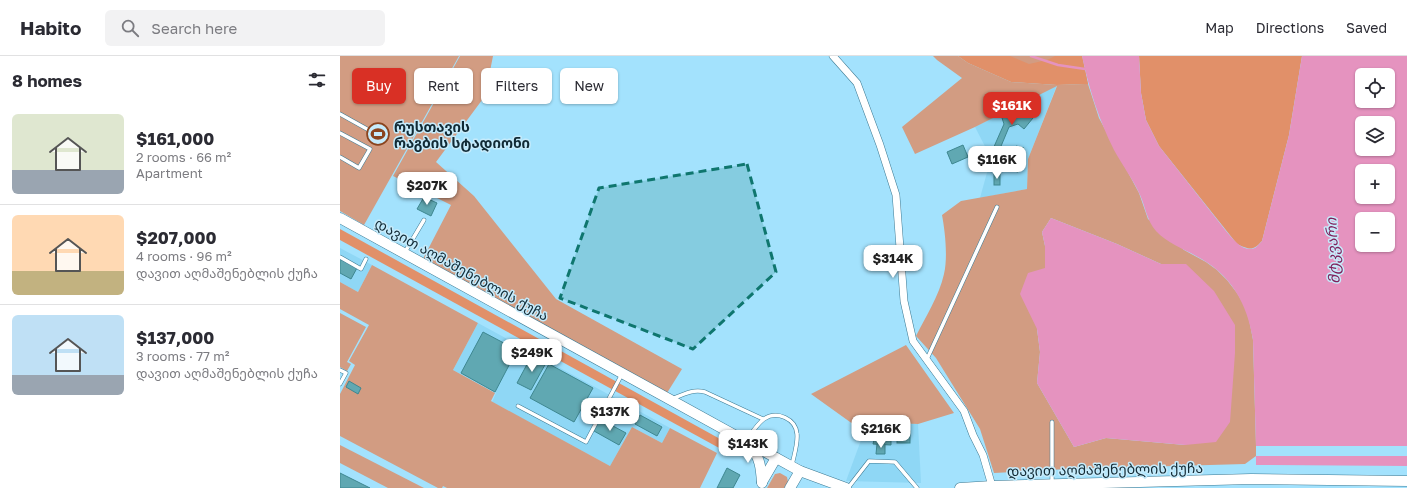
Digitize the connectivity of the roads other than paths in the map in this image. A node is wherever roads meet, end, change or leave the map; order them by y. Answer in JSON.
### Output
{"nodes":[{"id":1,"x":833,"y":56,"type":"edge"},
{"id":2,"x":340,"y":114,"type":"edge"},
{"id":3,"x":340,"y":133,"type":"edge"},
{"id":4,"x":383,"y":138,"type":"dead end"},
{"id":5,"x":340,"y":157,"type":"edge"},
{"id":6,"x":997,"y":207,"type":"dead end"},
{"id":7,"x":340,"y":218,"type":"edge"},
{"id":8,"x":424,"y":220,"type":"dead end"},
{"id":9,"x":404,"y":253,"type":"junction"},
{"id":10,"x":340,"y":257,"type":"edge"},
{"id":11,"x":366,"y":259,"type":"dead end"},
{"id":12,"x":926,"y":360,"type":"junction"},
{"id":13,"x":340,"y":370,"type":"edge"},
{"id":14,"x":622,"y":374,"type":"junction"},
{"id":15,"x":340,"y":384,"type":"edge"},
{"id":16,"x":670,"y":400,"type":"junction"},
{"id":17,"x":518,"y":406,"type":"dead end"},
{"id":18,"x":763,"y":419,"type":"junction"},
{"id":19,"x":1052,"y":422,"type":"dead end"},
{"id":20,"x":746,"y":442,"type":"junction"},
{"id":21,"x":776,"y":458,"type":"junction"},
{"id":22,"x":796,"y":469,"type":"junction"},
{"id":23,"x":1407,"y":481,"type":"edge"},
{"id":24,"x":1052,"y":484,"type":"junction"},
{"id":25,"x":760,"y":485,"type":"edge"},
{"id":26,"x":991,"y":487,"type":"edge"},
{"id":27,"x":790,"y":488,"type":"edge"},
{"id":28,"x":847,"y":488,"type":"edge"},
{"id":29,"x":917,"y":488,"type":"edge"},
{"id":30,"x":960,"y":488,"type":"edge"}],
"edges":[{"from":1,"to":12,"type":"street"},
{"from":2,"to":4,"type":"lane"},
{"from":3,"to":5,"type":"lane"},
{"from":6,"to":12,"type":"lane"},
{"from":7,"to":9,"type":"main road","name":"დავით აღმაშენებლის ქუჩა"},
{"from":8,"to":9,"type":"lane"},
{"from":9,"to":14,"type":"main road","name":"დავით აღმაშენებლის ქუჩა"},
{"from":10,"to":11,"type":"lane"},
{"from":12,"to":26,"type":"street"},
{"from":13,"to":15,"type":"lane"},
{"from":14,"to":16,"type":"main road","name":"დავით აღმაშენებლის ქუჩა"},
{"from":14,"to":17,"type":"lane"},
{"from":16,"to":18,"type":"lane"},
{"from":16,"to":20,"type":"main road","name":"დავით აღმაშენებლის ქუჩა"},
{"from":18,"to":20,"type":"lane"},
{"from":18,"to":22,"type":"lane"},
{"from":19,"to":24,"type":"lane"},
{"from":20,"to":21,"type":"main road","name":"დავით აღმაშენებლის ქუჩა"},
{"from":20,"to":25,"type":"main road"},
{"from":21,"to":22,"type":"main road","name":"დავით აღმაშენებლის ქუჩა"},
{"from":21,"to":25,"type":"main road"},
{"from":22,"to":27,"type":"main road"},
{"from":22,"to":28,"type":"main road","name":"დავით აღმაშენებლის ქუჩა"},
{"from":23,"to":24,"type":"main road","name":"დავით აღმაშენებლის ქუჩა"},
{"from":24,"to":26,"type":"main road","name":"დავით აღმაშენებლის ქუჩა"},
{"from":26,"to":30,"type":"main road","name":"დავით აღმაშენებლის ქუჩა"},
{"from":28,"to":29,"type":"lane"}]}
